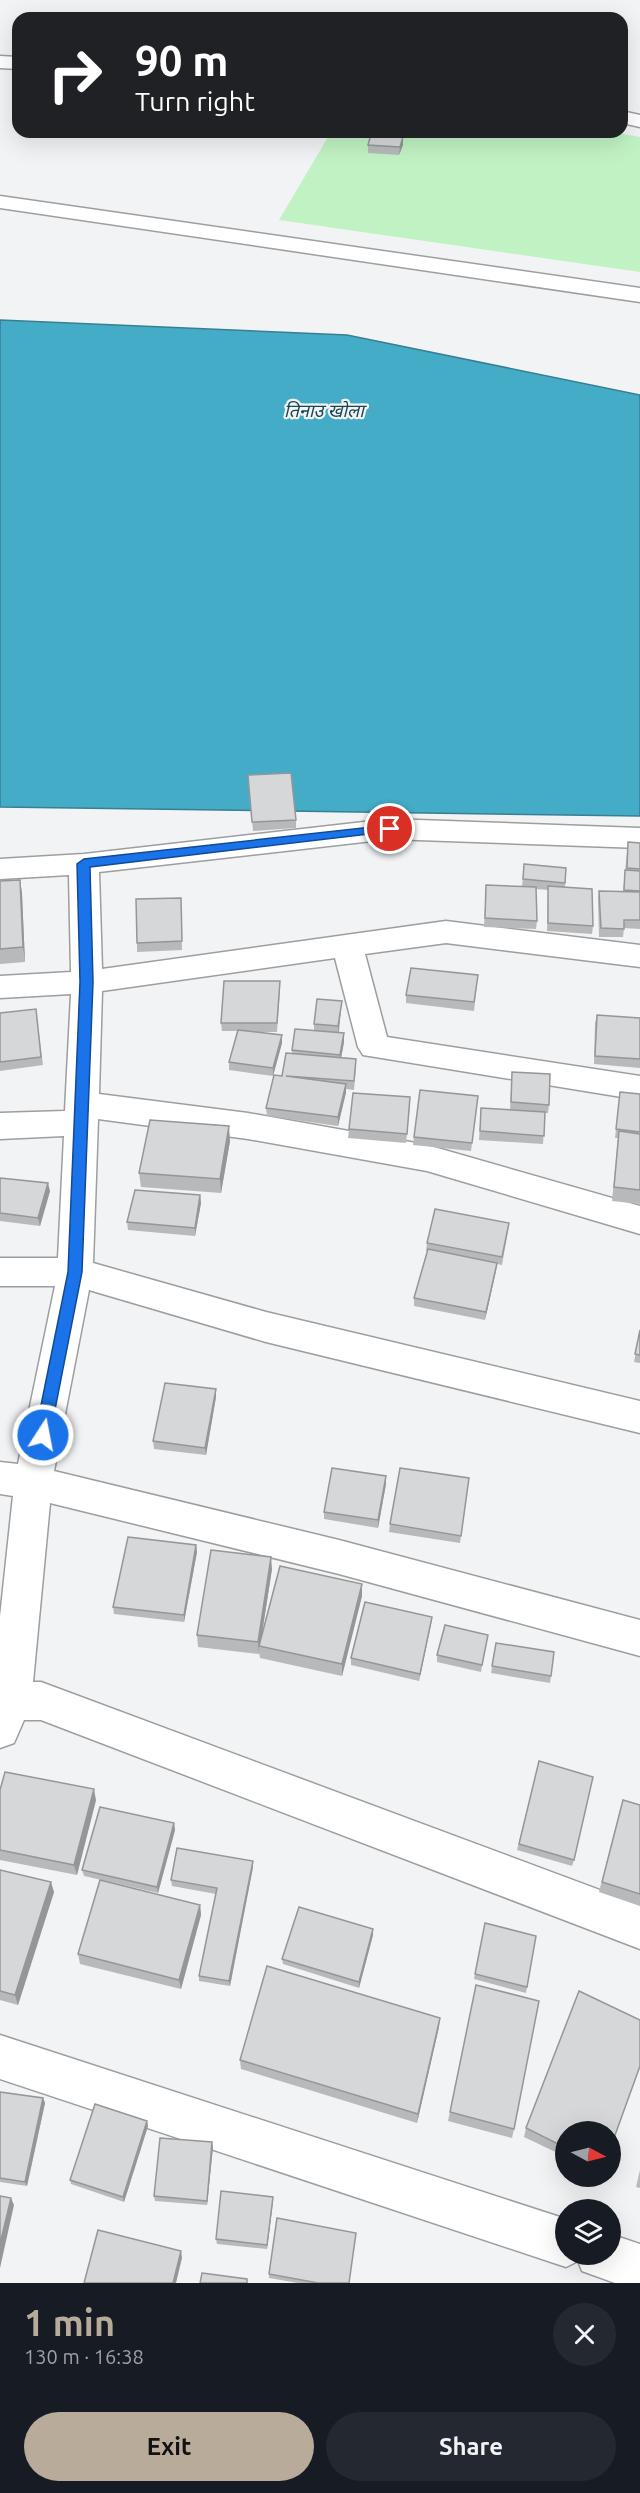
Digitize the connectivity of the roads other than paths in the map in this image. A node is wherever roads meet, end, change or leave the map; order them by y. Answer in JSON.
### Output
{"nodes":[{"id":1,"x":0,"y":202,"type":"edge"},
{"id":2,"x":640,"y":295,"type":"edge"},
{"id":3,"x":640,"y":838,"type":"edge"},
{"id":4,"x":84,"y":864,"type":"junction"},
{"id":5,"x":0,"y":869,"type":"edge"},
{"id":6,"x":347,"y":946,"type":"junction"},
{"id":7,"x":640,"y":956,"type":"edge"},
{"id":8,"x":87,"y":982,"type":"junction"},
{"id":9,"x":0,"y":987,"type":"edge"},
{"id":10,"x":640,"y":1088,"type":"edge"},
{"id":11,"x":81,"y":1114,"type":"junction"},
{"id":12,"x":0,"y":1126,"type":"edge"},
{"id":13,"x":640,"y":1220,"type":"edge"},
{"id":14,"x":0,"y":1272,"type":"edge"},
{"id":15,"x":75,"y":1272,"type":"junction"},
{"id":16,"x":640,"y":1417,"type":"edge"},
{"id":17,"x":17,"y":1480,"type":"edge"},
{"id":18,"x":640,"y":1638,"type":"edge"},
{"id":19,"x":4,"y":1711,"type":"edge"},
{"id":20,"x":640,"y":1928,"type":"edge"},
{"id":21,"x":0,"y":2057,"type":"edge"},
{"id":22,"x":555,"y":2239,"type":"edge"},
{"id":23,"x":621,"y":2262,"type":"edge"},
{"id":24,"x":640,"y":2268,"type":"edge"}],
"edges":[{"from":1,"to":2,"type":"street"},
{"from":3,"to":4,"type":"street"},
{"from":4,"to":5,"type":"street"},
{"from":4,"to":8,"type":"street"},
{"from":6,"to":7,"type":"street"},
{"from":6,"to":8,"type":"street"},
{"from":6,"to":10,"type":"street"},
{"from":8,"to":9,"type":"street"},
{"from":8,"to":11,"type":"street"},
{"from":11,"to":12,"type":"street"},
{"from":11,"to":13,"type":"street"},
{"from":11,"to":15,"type":"street"},
{"from":14,"to":15,"type":"street"},
{"from":15,"to":16,"type":"street"},
{"from":15,"to":17,"type":"street"},
{"from":17,"to":18,"type":"street"},
{"from":17,"to":19,"type":"street"},
{"from":19,"to":20,"type":"street"},
{"from":21,"to":22,"type":"street"},
{"from":23,"to":24,"type":"street"}]}
